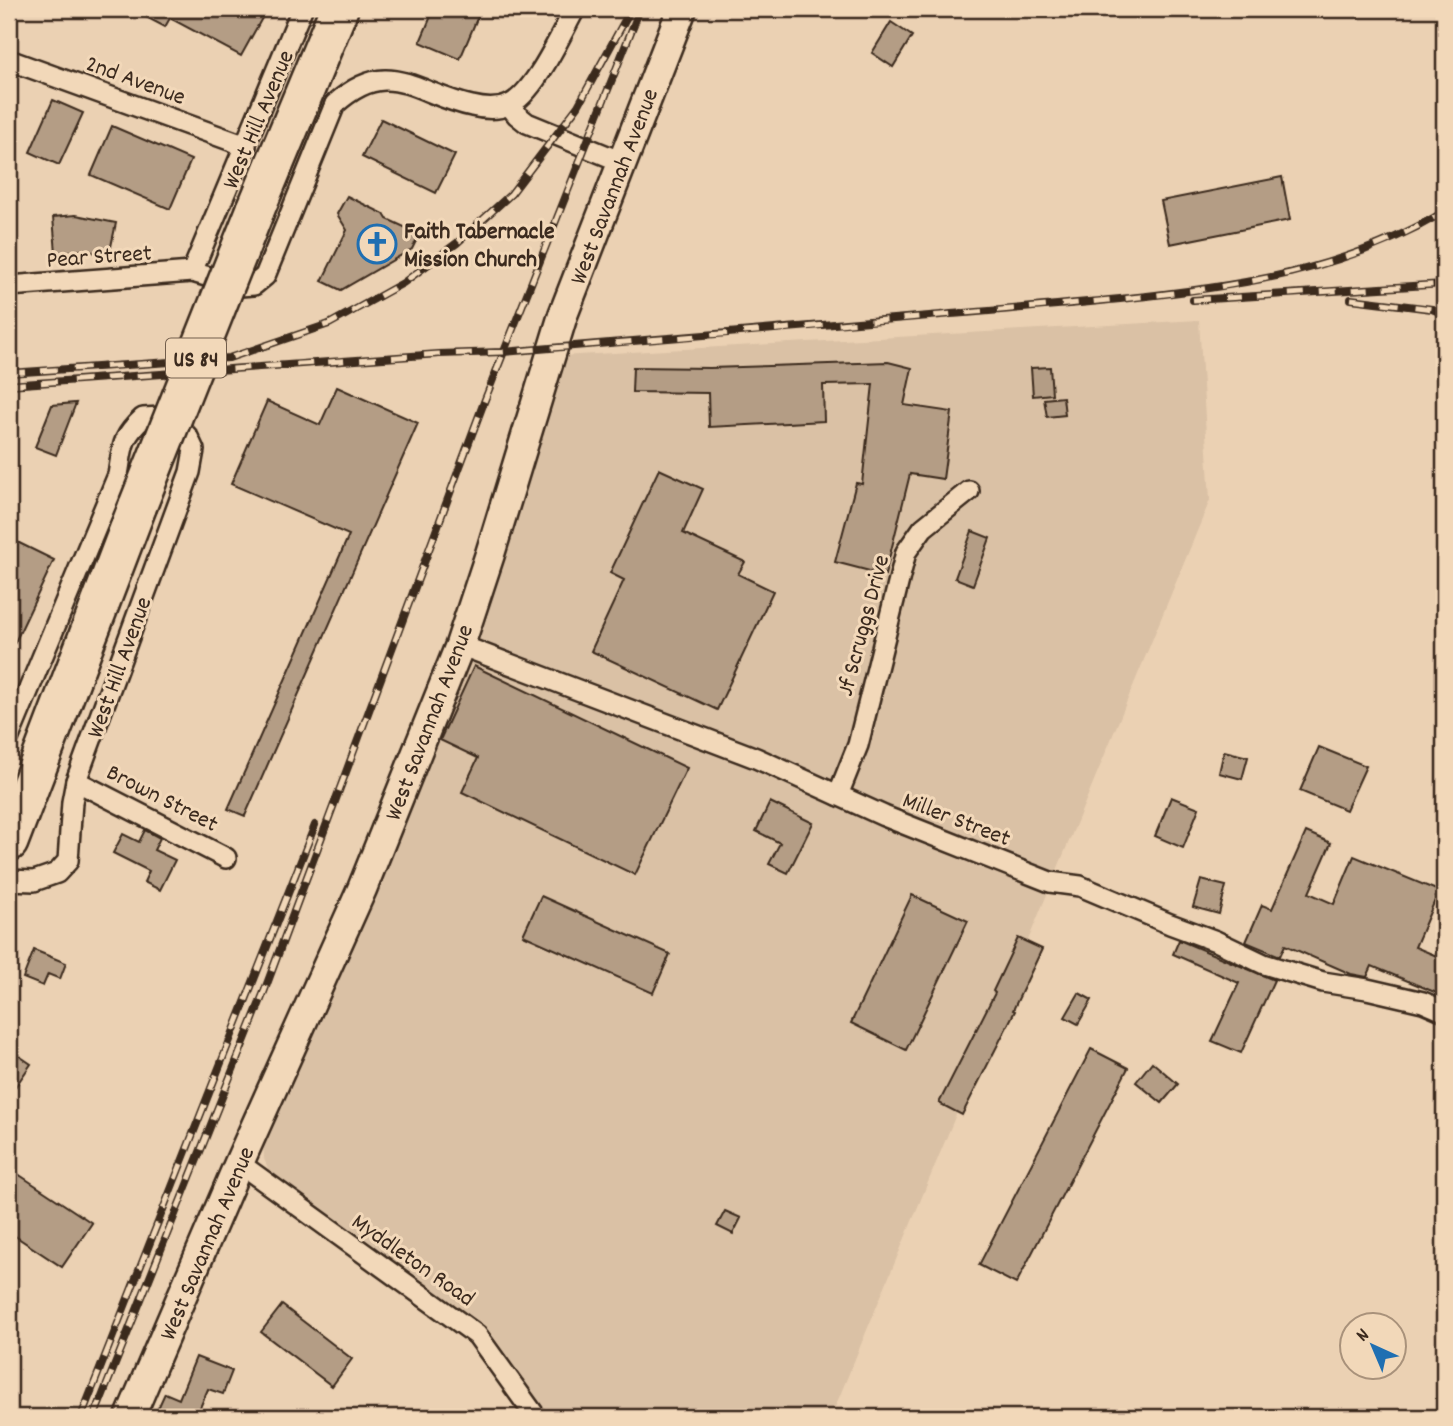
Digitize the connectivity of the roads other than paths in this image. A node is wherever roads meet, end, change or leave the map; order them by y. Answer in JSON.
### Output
{"nodes":[{"id":1,"x":302,"y":9,"type":"edge"},
{"id":2,"x":339,"y":9,"type":"edge"},
{"id":3,"x":575,"y":9,"type":"edge"},
{"id":4,"x":682,"y":9,"type":"edge"},
{"id":5,"x":9,"y":60,"type":"edge"},
{"id":6,"x":509,"y":105,"type":"junction"},
{"id":7,"x":246,"y":146,"type":"junction"},
{"id":8,"x":622,"y":162,"type":"junction"},
{"id":9,"x":192,"y":272,"type":"junction"},
{"id":10,"x":9,"y":286,"type":"edge"},
{"id":11,"x":969,"y":491,"type":"dead end"},
{"id":12,"x":460,"y":645,"type":"junction"},
{"id":13,"x":9,"y":737,"type":"edge"},
{"id":14,"x":76,"y":780,"type":"junction"},
{"id":15,"x":838,"y":795,"type":"junction"},
{"id":16,"x":9,"y":842,"type":"edge"},
{"id":17,"x":226,"y":858,"type":"dead end"},
{"id":18,"x":9,"y":880,"type":"edge"},
{"id":19,"x":1444,"y":1011,"type":"edge"},
{"id":20,"x":239,"y":1163,"type":"junction"},
{"id":21,"x":130,"y":1417,"type":"edge"},
{"id":22,"x":536,"y":1417,"type":"edge"}],
"edges":[{"from":1,"to":7,"type":"street","name":"West Hill Avenue"},
{"from":2,"to":16,"type":"highway","name":"West Hill Avenue","number":"US 84","bridge":true},
{"from":3,"to":6,"type":"street"},
{"from":4,"to":8,"type":"street","name":"West Savannah Avenue"},
{"from":5,"to":7,"type":"street","name":"2nd Avenue"},
{"from":6,"to":8,"type":"street"},
{"from":6,"to":9,"type":"street"},
{"from":7,"to":9,"type":"street","name":"West Hill Avenue"},
{"from":8,"to":12,"type":"street","name":"West Savannah Avenue"},
{"from":9,"to":10,"type":"street","name":"Pear Street"},
{"from":11,"to":15,"type":"street","name":"Jf Scruggs Drive"},
{"from":12,"to":15,"type":"street","name":"Miller Street"},
{"from":12,"to":20,"type":"street","name":"West Savannah Avenue"},
{"from":13,"to":14,"type":"street","name":"West Hill Avenue"},
{"from":14,"to":17,"type":"street","name":"Brown Street"},
{"from":14,"to":18,"type":"street","name":"West Hill Avenue"},
{"from":15,"to":19,"type":"street","name":"Miller Street"},
{"from":20,"to":21,"type":"street","name":"West Savannah Avenue"},
{"from":20,"to":22,"type":"street","name":"Myddleton Road"}]}
